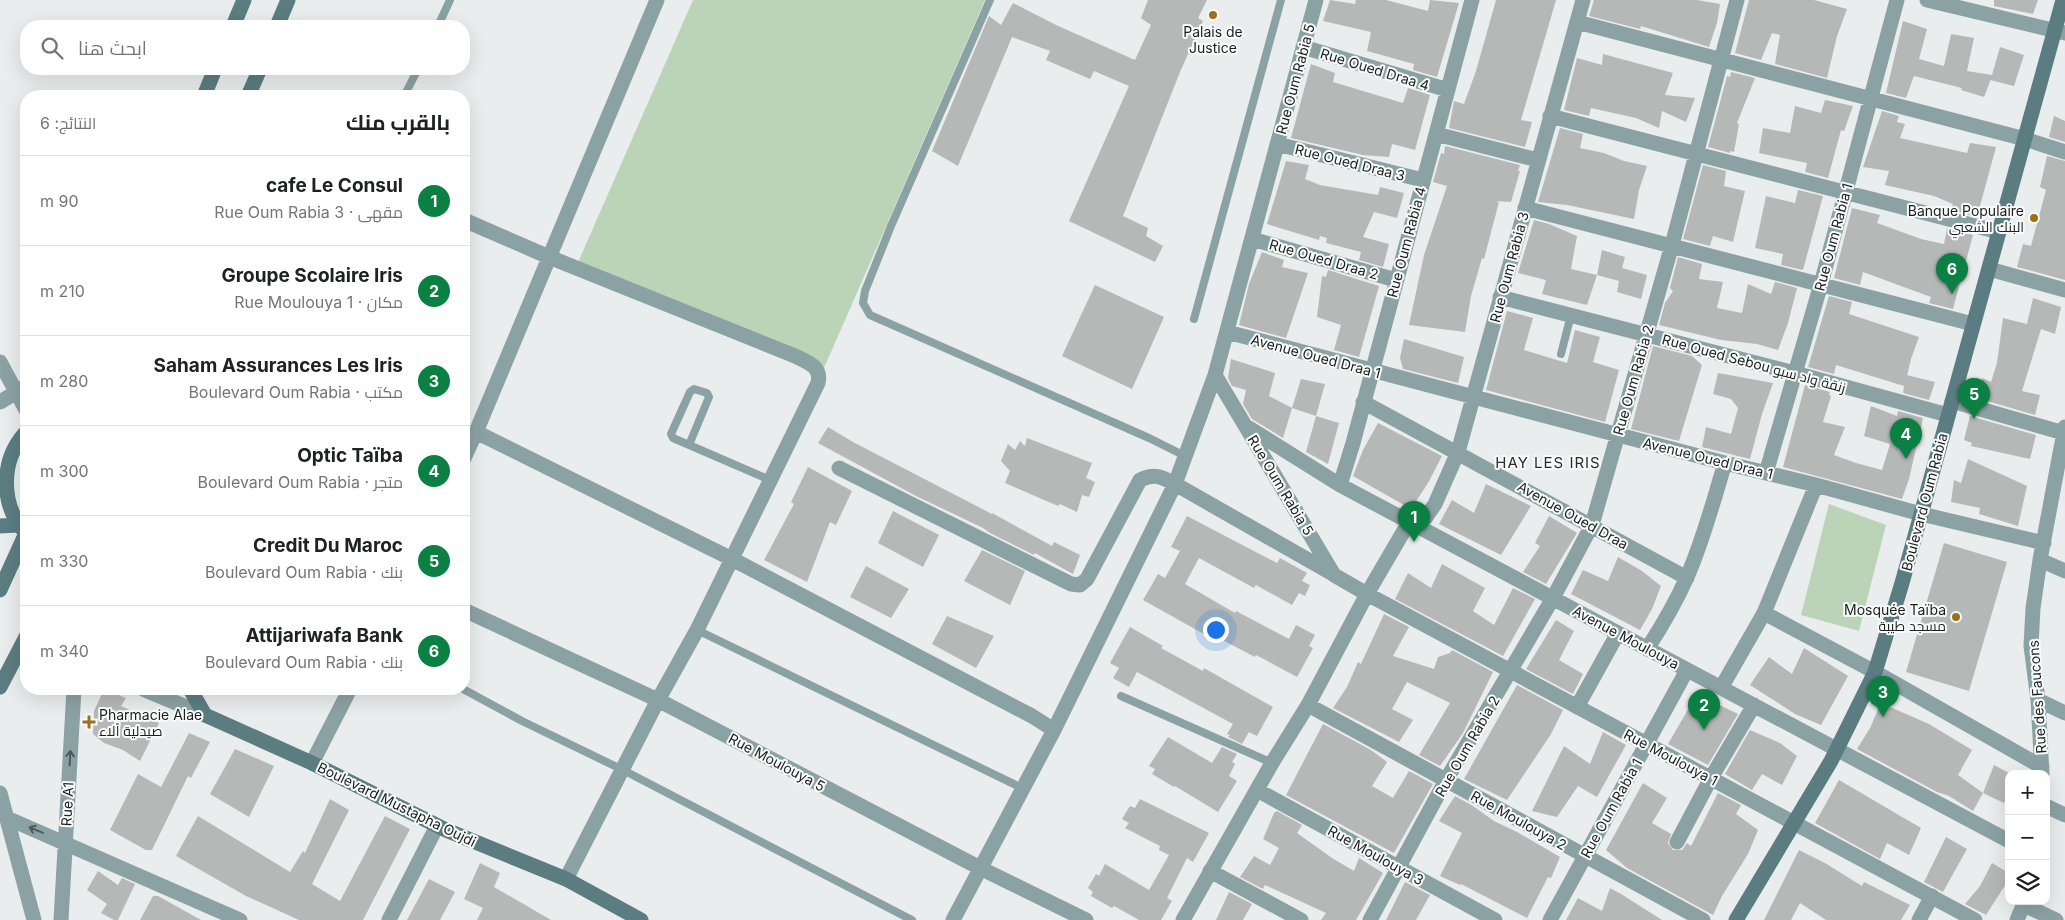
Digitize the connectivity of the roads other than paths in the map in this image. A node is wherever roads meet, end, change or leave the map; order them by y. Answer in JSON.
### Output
{"nodes":[{"id":1,"x":244,"y":0,"type":"edge"},
{"id":2,"x":288,"y":0,"type":"edge"},
{"id":3,"x":450,"y":0,"type":"edge"},
{"id":4,"x":657,"y":0,"type":"edge"},
{"id":5,"x":990,"y":0,"type":"edge"},
{"id":6,"x":1281,"y":0,"type":"edge"},
{"id":7,"x":1316,"y":0,"type":"edge"},
{"id":8,"x":1472,"y":0,"type":"edge"},
{"id":9,"x":1583,"y":0,"type":"edge"},
{"id":10,"x":1737,"y":0,"type":"edge"},
{"id":11,"x":1897,"y":0,"type":"edge"},
{"id":12,"x":1928,"y":0,"type":"edge"},
{"id":13,"x":2063,"y":0,"type":"edge"},
{"id":14,"x":236,"y":20,"type":"edge"},
{"id":15,"x":280,"y":20,"type":"edge"},
{"id":16,"x":441,"y":20,"type":"edge"},
{"id":17,"x":1577,"y":22,"type":"junction"},
{"id":18,"x":2060,"y":32,"type":"edge"},
{"id":19,"x":1303,"y":47,"type":"junction"},
{"id":20,"x":1722,"y":59,"type":"junction"},
{"id":21,"x":213,"y":75,"type":"edge"},
{"id":22,"x":257,"y":75,"type":"edge"},
{"id":23,"x":415,"y":75,"type":"edge"},
{"id":24,"x":206,"y":90,"type":"edge"},
{"id":25,"x":251,"y":90,"type":"edge"},
{"id":26,"x":407,"y":90,"type":"edge"},
{"id":27,"x":1448,"y":90,"type":"junction"},
{"id":28,"x":1870,"y":98,"type":"junction"},
{"id":29,"x":1550,"y":116,"type":"junction"},
{"id":30,"x":1436,"y":134,"type":"junction"},
{"id":31,"x":2025,"y":139,"type":"junction"},
{"id":32,"x":1278,"y":144,"type":"junction"},
{"id":33,"x":2065,"y":152,"type":"edge"},
{"id":34,"x":1696,"y":153,"type":"junction"},
{"id":35,"x":1538,"y":160,"type":"junction"},
{"id":36,"x":1423,"y":180,"type":"junction"},
{"id":37,"x":1844,"y":192,"type":"junction"},
{"id":38,"x":1525,"y":208,"type":"junction"},
{"id":39,"x":470,"y":223,"type":"edge"},
{"id":40,"x":1999,"y":232,"type":"junction"},
{"id":41,"x":1252,"y":239,"type":"junction"},
{"id":42,"x":1672,"y":245,"type":"junction"},
{"id":43,"x":550,"y":257,"type":"junction"},
{"id":44,"x":1989,"y":268,"type":"junction"},
{"id":45,"x":1396,"y":280,"type":"junction"},
{"id":46,"x":1821,"y":284,"type":"junction"},
{"id":47,"x":2065,"y":290,"type":"edge"},
{"id":48,"x":1500,"y":297,"type":"junction"},
{"id":49,"x":1571,"y":316,"type":"junction"},
{"id":50,"x":1194,"y":320,"type":"dead end"},
{"id":51,"x":1973,"y":324,"type":"junction"},
{"id":52,"x":1227,"y":332,"type":"junction"},
{"id":53,"x":1646,"y":334,"type":"junction"},
{"id":54,"x":1561,"y":354,"type":"dead end"},
{"id":55,"x":0,"y":362,"type":"edge"},
{"id":56,"x":1372,"y":371,"type":"junction"},
{"id":57,"x":1795,"y":373,"type":"junction"},
{"id":58,"x":1215,"y":375,"type":"junction"},
{"id":59,"x":20,"y":389,"type":"edge"},
{"id":60,"x":1473,"y":397,"type":"junction"},
{"id":61,"x":0,"y":402,"type":"edge"},
{"id":62,"x":1363,"y":402,"type":"junction"},
{"id":63,"x":1950,"y":408,"type":"junction"},
{"id":64,"x":1246,"y":426,"type":"junction"},
{"id":65,"x":2064,"y":430,"type":"edge"},
{"id":66,"x":476,"y":432,"type":"junction"},
{"id":67,"x":1618,"y":435,"type":"junction"},
{"id":68,"x":20,"y":436,"type":"edge"},
{"id":69,"x":7,"y":444,"type":"edge"},
{"id":70,"x":470,"y":445,"type":"edge"},
{"id":71,"x":689,"y":445,"type":"junction"},
{"id":72,"x":1458,"y":452,"type":"junction"},
{"id":73,"x":2063,"y":454,"type":"edge"},
{"id":74,"x":1185,"y":456,"type":"junction"},
{"id":75,"x":1725,"y":463,"type":"junction"},
{"id":76,"x":840,"y":468,"type":"dead end"},
{"id":77,"x":1766,"y":474,"type":"junction"},
{"id":78,"x":770,"y":480,"type":"junction"},
{"id":79,"x":1175,"y":484,"type":"junction"},
{"id":80,"x":1340,"y":484,"type":"junction"},
{"id":81,"x":1816,"y":485,"type":"junction"},
{"id":82,"x":1921,"y":514,"type":"junction"},
{"id":83,"x":1414,"y":525,"type":"junction"},
{"id":84,"x":1592,"y":525,"type":"junction"},
{"id":85,"x":0,"y":526,"type":"edge"},
{"id":86,"x":20,"y":526,"type":"edge"},
{"id":87,"x":20,"y":529,"type":"edge"},
{"id":88,"x":20,"y":538,"type":"edge"},
{"id":89,"x":2044,"y":543,"type":"junction"},
{"id":90,"x":732,"y":559,"type":"junction"},
{"id":91,"x":2040,"y":560,"type":"junction"},
{"id":92,"x":2065,"y":571,"type":"edge"},
{"id":93,"x":1334,"y":574,"type":"junction"},
{"id":94,"x":1687,"y":578,"type":"junction"},
{"id":95,"x":0,"y":590,"type":"edge"},
{"id":96,"x":1367,"y":594,"type":"junction"},
{"id":97,"x":1553,"y":598,"type":"junction"},
{"id":98,"x":470,"y":613,"type":"edge"},
{"id":99,"x":1764,"y":613,"type":"junction"},
{"id":100,"x":697,"y":630,"type":"junction"},
{"id":101,"x":1618,"y":633,"type":"junction"},
{"id":102,"x":20,"y":649,"type":"edge"},
{"id":103,"x":1647,"y":649,"type":"junction"},
{"id":104,"x":1687,"y":670,"type":"junction"},
{"id":105,"x":1510,"y":671,"type":"junction"},
{"id":106,"x":1874,"y":672,"type":"junction"},
{"id":107,"x":0,"y":687,"type":"edge"},
{"id":108,"x":1721,"y":688,"type":"junction"},
{"id":109,"x":470,"y":693,"type":"edge"},
{"id":110,"x":74,"y":695,"type":"edge"},
{"id":111,"x":157,"y":695,"type":"edge"},
{"id":112,"x":193,"y":695,"type":"edge"},
{"id":113,"x":347,"y":695,"type":"edge"},
{"id":114,"x":1121,"y":696,"type":"dead end"},
{"id":115,"x":658,"y":700,"type":"junction"},
{"id":116,"x":2038,"y":700,"type":"junction"},
{"id":117,"x":1308,"y":705,"type":"junction"},
{"id":118,"x":1754,"y":706,"type":"junction"},
{"id":119,"x":1577,"y":707,"type":"junction"},
{"id":120,"x":2065,"y":713,"type":"edge"},
{"id":121,"x":205,"y":715,"type":"junction"},
{"id":122,"x":1054,"y":730,"type":"junction"},
{"id":123,"x":1647,"y":744,"type":"junction"},
{"id":124,"x":1836,"y":750,"type":"junction"},
{"id":125,"x":312,"y":763,"type":"junction"},
{"id":126,"x":1272,"y":764,"type":"junction"},
{"id":127,"x":623,"y":770,"type":"junction"},
{"id":128,"x":2042,"y":770,"type":"edge"},
{"id":129,"x":1711,"y":778,"type":"junction"},
{"id":130,"x":1446,"y":780,"type":"junction"},
{"id":131,"x":1022,"y":788,"type":"junction"},
{"id":132,"x":1257,"y":790,"type":"junction"},
{"id":133,"x":0,"y":793,"type":"edge"},
{"id":134,"x":2050,"y":808,"type":"edge"},
{"id":135,"x":2065,"y":814,"type":"edge"},
{"id":136,"x":7,"y":818,"type":"junction"},
{"id":137,"x":1794,"y":822,"type":"junction"},
{"id":138,"x":437,"y":826,"type":"junction"},
{"id":139,"x":2005,"y":840,"type":"edge"},
{"id":140,"x":65,"y":842,"type":"junction"},
{"id":141,"x":1678,"y":842,"type":"dead end"},
{"id":142,"x":1585,"y":856,"type":"junction"},
{"id":143,"x":1399,"y":868,"type":"junction"},
{"id":144,"x":982,"y":869,"type":"junction"},
{"id":145,"x":1210,"y":871,"type":"junction"},
{"id":146,"x":566,"y":879,"type":"junction"},
{"id":147,"x":1932,"y":896,"type":"junction"},
{"id":148,"x":2023,"y":905,"type":"edge"},
{"id":149,"x":2028,"y":905,"type":"edge"},
{"id":150,"x":34,"y":920,"type":"edge"},
{"id":151,"x":61,"y":920,"type":"edge"},
{"id":152,"x":240,"y":920,"type":"edge"},
{"id":153,"x":389,"y":920,"type":"edge"},
{"id":154,"x":641,"y":920,"type":"edge"},
{"id":155,"x":912,"y":920,"type":"edge"},
{"id":156,"x":953,"y":920,"type":"edge"},
{"id":157,"x":1086,"y":920,"type":"edge"},
{"id":158,"x":1183,"y":920,"type":"edge"},
{"id":159,"x":1301,"y":920,"type":"edge"},
{"id":160,"x":1370,"y":920,"type":"edge"},
{"id":161,"x":1495,"y":920,"type":"edge"},
{"id":162,"x":1550,"y":920,"type":"edge"},
{"id":163,"x":1703,"y":920,"type":"edge"},
{"id":164,"x":1736,"y":920,"type":"edge"},
{"id":165,"x":1919,"y":920,"type":"edge"},
{"id":166,"x":1975,"y":920,"type":"edge"},
{"id":167,"x":2017,"y":920,"type":"edge"},
{"id":168,"x":2056,"y":920,"type":"edge"}],
"edges":[{"from":1,"to":14,"type":"street"},
{"from":2,"to":15,"type":"street"},
{"from":3,"to":16,"type":"lane"},
{"from":4,"to":43,"type":"street"},
{"from":5,"to":74,"type":"lane"},
{"from":6,"to":50,"type":"lane"},
{"from":7,"to":19,"type":"street","name":"Rue Oum Rabia 5"},
{"from":8,"to":27,"type":"street","name":"Rue Oum Rabia 4"},
{"from":9,"to":17,"type":"street","name":"Rue Oum Rabia 3"},
{"from":10,"to":20,"type":"street","name":"Rue Oum Rabia 2"},
{"from":11,"to":28,"type":"street","name":"Rue Oum Rabia 1"},
{"from":12,"to":18,"type":"street"},
{"from":13,"to":18,"type":"street","name":"Boulevard Oum Rabia"},
{"from":17,"to":20,"type":"street"},
{"from":17,"to":29,"type":"street","name":"Rue Oum Rabia 3"},
{"from":18,"to":31,"type":"street","name":"Boulevard Oum Rabia"},
{"from":19,"to":27,"type":"street","name":"Rue Oued Draa 4"},
{"from":19,"to":32,"type":"street","name":"Rue Oum Rabia 5"},
{"from":20,"to":28,"type":"street"},
{"from":20,"to":34,"type":"street","name":"Rue Oum Rabia 2"},
{"from":21,"to":24,"type":"street"},
{"from":22,"to":25,"type":"street"},
{"from":23,"to":26,"type":"lane"},
{"from":27,"to":30,"type":"street","name":"Rue Oum Rabia 4"},
{"from":28,"to":31,"type":"street"},
{"from":28,"to":37,"type":"street","name":"Rue Oum Rabia 1"},
{"from":29,"to":34,"type":"street"},
{"from":29,"to":35,"type":"street","name":"Rue Oum Rabia 3"},
{"from":30,"to":35,"type":"street"},
{"from":30,"to":36,"type":"street","name":"Rue Oum Rabia 4"},
{"from":31,"to":33,"type":"street"},
{"from":31,"to":40,"type":"street","name":"Boulevard Oum Rabia"},
{"from":32,"to":36,"type":"street","name":"Rue Oued Draa 3"},
{"from":32,"to":41,"type":"street","name":"Rue Oum Rabia 5"},
{"from":34,"to":37,"type":"street"},
{"from":34,"to":42,"type":"street","name":"Rue Oum Rabia 2"},
{"from":35,"to":38,"type":"street","name":"Rue Oum Rabia 3"},
{"from":36,"to":45,"type":"street","name":"Rue Oum Rabia 4"},
{"from":37,"to":40,"type":"street"},
{"from":37,"to":46,"type":"street","name":"Rue Oum Rabia 1"},
{"from":38,"to":42,"type":"street"},
{"from":38,"to":48,"type":"street","name":"Rue Oum Rabia 3"},
{"from":39,"to":43,"type":"street"},
{"from":40,"to":44,"type":"street","name":"Boulevard Oum Rabia"},
{"from":41,"to":45,"type":"street","name":"Rue Oued Draa 2"},
{"from":41,"to":52,"type":"street","name":"Rue Oum Rabia 5"},
{"from":42,"to":46,"type":"street"},
{"from":42,"to":53,"type":"street","name":"Rue Oum Rabia 2"},
{"from":43,"to":66,"type":"street"},
{"from":43,"to":78,"type":"street"},
{"from":44,"to":47,"type":"street"},
{"from":44,"to":51,"type":"street","name":"Boulevard Oum Rabia"},
{"from":45,"to":56,"type":"street","name":"Rue Oum Rabia 4"},
{"from":46,"to":51,"type":"street"},
{"from":46,"to":57,"type":"street","name":"Rue Oum Rabia 1"},
{"from":48,"to":49,"type":"street","name":"Rue Oued Sebou زنقة واد سبو"},
{"from":48,"to":60,"type":"street","name":"Rue Oum Rabia 3"},
{"from":49,"to":53,"type":"street","name":"Rue Oued Sebou زنقة واد سبو"},
{"from":49,"to":54,"type":"lane"},
{"from":51,"to":63,"type":"street","name":"Boulevard Oum Rabia"},
{"from":52,"to":56,"type":"street","name":"Avenue Oued Draa 1"},
{"from":52,"to":58,"type":"street","name":"Rue Oum Rabia 5"},
{"from":53,"to":57,"type":"street","name":"Rue Oued Sebou زنقة واد سبو"},
{"from":53,"to":67,"type":"street","name":"Rue Oum Rabia 2"},
{"from":55,"to":59,"type":"street"},
{"from":56,"to":60,"type":"street","name":"Avenue Oued Draa 1"},
{"from":56,"to":62,"type":"street","name":"Rue Oum Rabia 4"},
{"from":57,"to":63,"type":"street","name":"Rue Oued Sebou زنقة واد سبو"},
{"from":57,"to":77,"type":"street","name":"Rue Oum Rabia 1"},
{"from":58,"to":64,"type":"street","name":"Rue Oum Rabia 5"},
{"from":58,"to":74,"type":"street"},
{"from":59,"to":61,"type":"street"},
{"from":60,"to":67,"type":"street","name":"Avenue Oued Draa 1"},
{"from":60,"to":72,"type":"street","name":"Rue Oum Rabia 3"},
{"from":62,"to":72,"type":"street","name":"Avenue Oued Draa"},
{"from":62,"to":80,"type":"street","name":"Rue Oum Rabia 4"},
{"from":63,"to":65,"type":"street","name":"Rue Oued Sebou زنقة واد سبو"},
{"from":63,"to":82,"type":"street","name":"Boulevard Oum Rabia"},
{"from":64,"to":80,"type":"street","name":"Avenue Moulouya"},
{"from":64,"to":93,"type":"street","name":"Rue Oum Rabia 5"},
{"from":65,"to":73,"type":"street","name":"Rue des Faucons"},
{"from":66,"to":70,"type":"street"},
{"from":66,"to":90,"type":"street"},
{"from":67,"to":75,"type":"street","name":"Avenue Oued Draa 1"},
{"from":67,"to":84,"type":"street","name":"Rue Oum Rabia 2"},
{"from":68,"to":69,"type":"street"},
{"from":69,"to":86,"type":"street"},
{"from":71,"to":71,"type":"lane"},
{"from":71,"to":78,"type":"lane"},
{"from":72,"to":83,"type":"street","name":"Rue Oum Rabia 3"},
{"from":72,"to":84,"type":"street","name":"Avenue Oued Draa"},
{"from":73,"to":89,"type":"street","name":"Rue des Faucons"},
{"from":74,"to":79,"type":"street"},
{"from":75,"to":77,"type":"street","name":"Avenue Oued Draa 1"},
{"from":75,"to":94,"type":"street"},
{"from":76,"to":79,"type":"street"},
{"from":77,"to":81,"type":"street","name":"Avenue Oued Draa 1"},
{"from":78,"to":90,"type":"street"},
{"from":79,"to":93,"type":"street"},
{"from":79,"to":122,"type":"street"},
{"from":80,"to":83,"type":"street","name":"Avenue Moulouya"},
{"from":81,"to":82,"type":"street","name":"Avenue Oued Draa 1"},
{"from":81,"to":99,"type":"street"},
{"from":82,"to":89,"type":"street","name":"Avenue Oued Draa 1"},
{"from":82,"to":106,"type":"street","name":"Boulevard Oum Rabia"},
{"from":83,"to":96,"type":"street","name":"Rue Oum Rabia 3"},
{"from":83,"to":97,"type":"street","name":"Avenue Moulouya"},
{"from":84,"to":94,"type":"street","name":"Avenue Oued Draa"},
{"from":84,"to":97,"type":"street","name":"Rue Oum Rabia 2"},
{"from":85,"to":87,"type":"street"},
{"from":88,"to":95,"type":"street"},
{"from":89,"to":91,"type":"street","name":"Rue des Faucons"},
{"from":90,"to":100,"type":"street"},
{"from":90,"to":122,"type":"street"},
{"from":91,"to":92,"type":"street"},
{"from":91,"to":116,"type":"street","name":"Rue des Faucons"},
{"from":93,"to":96,"type":"street","name":"Rue Oum Rabia 5"},
{"from":94,"to":103,"type":"street"},
{"from":96,"to":105,"type":"street","name":"Rue Moulouya 1"},
{"from":96,"to":117,"type":"street"},
{"from":97,"to":101,"type":"street","name":"Avenue Moulouya"},
{"from":97,"to":105,"type":"street","name":"Rue Oum Rabia 2"},
{"from":98,"to":115,"type":"street","name":"Rue Moulouya 5"},
{"from":99,"to":106,"type":"street"},
{"from":99,"to":108,"type":"street"},
{"from":100,"to":115,"type":"street"},
{"from":100,"to":131,"type":"lane"},
{"from":101,"to":103,"type":"street","name":"Avenue Moulouya"},
{"from":101,"to":119,"type":"street"},
{"from":102,"to":107,"type":"street"},
{"from":103,"to":104,"type":"street","name":"Avenue Moulouya"},
{"from":104,"to":108,"type":"street","name":"Avenue Moulouya"},
{"from":104,"to":123,"type":"street","name":"Rue Oum Rabia 1"},
{"from":105,"to":119,"type":"street","name":"Rue Moulouya 1"},
{"from":105,"to":130,"type":"street","name":"Rue Oum Rabia 2"},
{"from":106,"to":124,"type":"street","name":"Boulevard Oum Rabia"},
{"from":106,"to":128,"type":"street"},
{"from":108,"to":118,"type":"street","name":"Avenue Moulouya"},
{"from":109,"to":127,"type":"lane"},
{"from":140,"to":110,"type":"street","name":"Rue A1","one_way":true},
{"from":111,"to":121,"type":"street","name":"Boulevard Mustapha Oujdi"},
{"from":112,"to":121,"type":"street"},
{"from":113,"to":125,"type":"street"},
{"from":114,"to":126,"type":"lane"},
{"from":115,"to":127,"type":"street"},
{"from":115,"to":144,"type":"street","name":"Rue Moulouya 5"},
{"from":116,"to":120,"type":"street"},
{"from":116,"to":128,"type":"street","name":"Rue des Faucons"},
{"from":117,"to":126,"type":"street"},
{"from":117,"to":130,"type":"street","name":"Rue Moulouya 2"},
{"from":118,"to":124,"type":"street","name":"Avenue Moulouya"},
{"from":118,"to":129,"type":"street"},
{"from":119,"to":123,"type":"street","name":"Rue Moulouya 1"},
{"from":121,"to":125,"type":"street","name":"Boulevard Mustapha Oujdi"},
{"from":122,"to":131,"type":"street"},
{"from":123,"to":129,"type":"street","name":"Rue Moulouya 1"},
{"from":123,"to":142,"type":"street","name":"Rue Oum Rabia 1"},
{"from":124,"to":137,"type":"street","name":"Boulevard Oum Rabia"},
{"from":124,"to":139,"type":"street","name":"Avenue Moulouya"},
{"from":125,"to":138,"type":"street","name":"Boulevard Mustapha Oujdi"},
{"from":126,"to":132,"type":"street"},
{"from":127,"to":146,"type":"street"},
{"from":127,"to":155,"type":"lane"},
{"from":129,"to":137,"type":"street","name":"Rue Moulouya 1"},
{"from":129,"to":141,"type":"street"},
{"from":130,"to":142,"type":"street","name":"Rue Moulouya 2"},
{"from":130,"to":143,"type":"street","name":"Rue Oum Rabia 2"},
{"from":131,"to":144,"type":"street"},
{"from":132,"to":143,"type":"street","name":"Rue Moulouya 3"},
{"from":132,"to":145,"type":"street"},
{"from":133,"to":136,"type":"street"},
{"from":134,"to":135,"type":"street"},
{"from":140,"to":136,"type":"street","one_way":true},
{"from":136,"to":150,"type":"street"},
{"from":137,"to":147,"type":"street","name":"Rue Moulouya 1"},
{"from":137,"to":164,"type":"street","name":"Boulevard Oum Rabia"},
{"from":138,"to":146,"type":"street","name":"Boulevard Mustapha Oujdi"},
{"from":138,"to":153,"type":"street"},
{"from":140,"to":151,"type":"street","name":"Rue A1"},
{"from":140,"to":152,"type":"street"},
{"from":142,"to":162,"type":"street","name":"Rue Oum Rabia 1"},
{"from":142,"to":163,"type":"street","name":"Rue Moulouya 2"},
{"from":143,"to":160,"type":"street","name":"Rue Oum Rabia 2"},
{"from":143,"to":161,"type":"street","name":"Rue Moulouya 3"},
{"from":144,"to":156,"type":"street"},
{"from":144,"to":157,"type":"street","name":"Rue Moulouya 5"},
{"from":145,"to":158,"type":"street"},
{"from":145,"to":159,"type":"street"},
{"from":146,"to":154,"type":"street","name":"Boulevard Mustapha Oujdi"},
{"from":147,"to":165,"type":"street"},
{"from":147,"to":166,"type":"street","name":"Rue Moulouya 1"},
{"from":148,"to":167,"type":"street"},
{"from":149,"to":168,"type":"street"}]}
